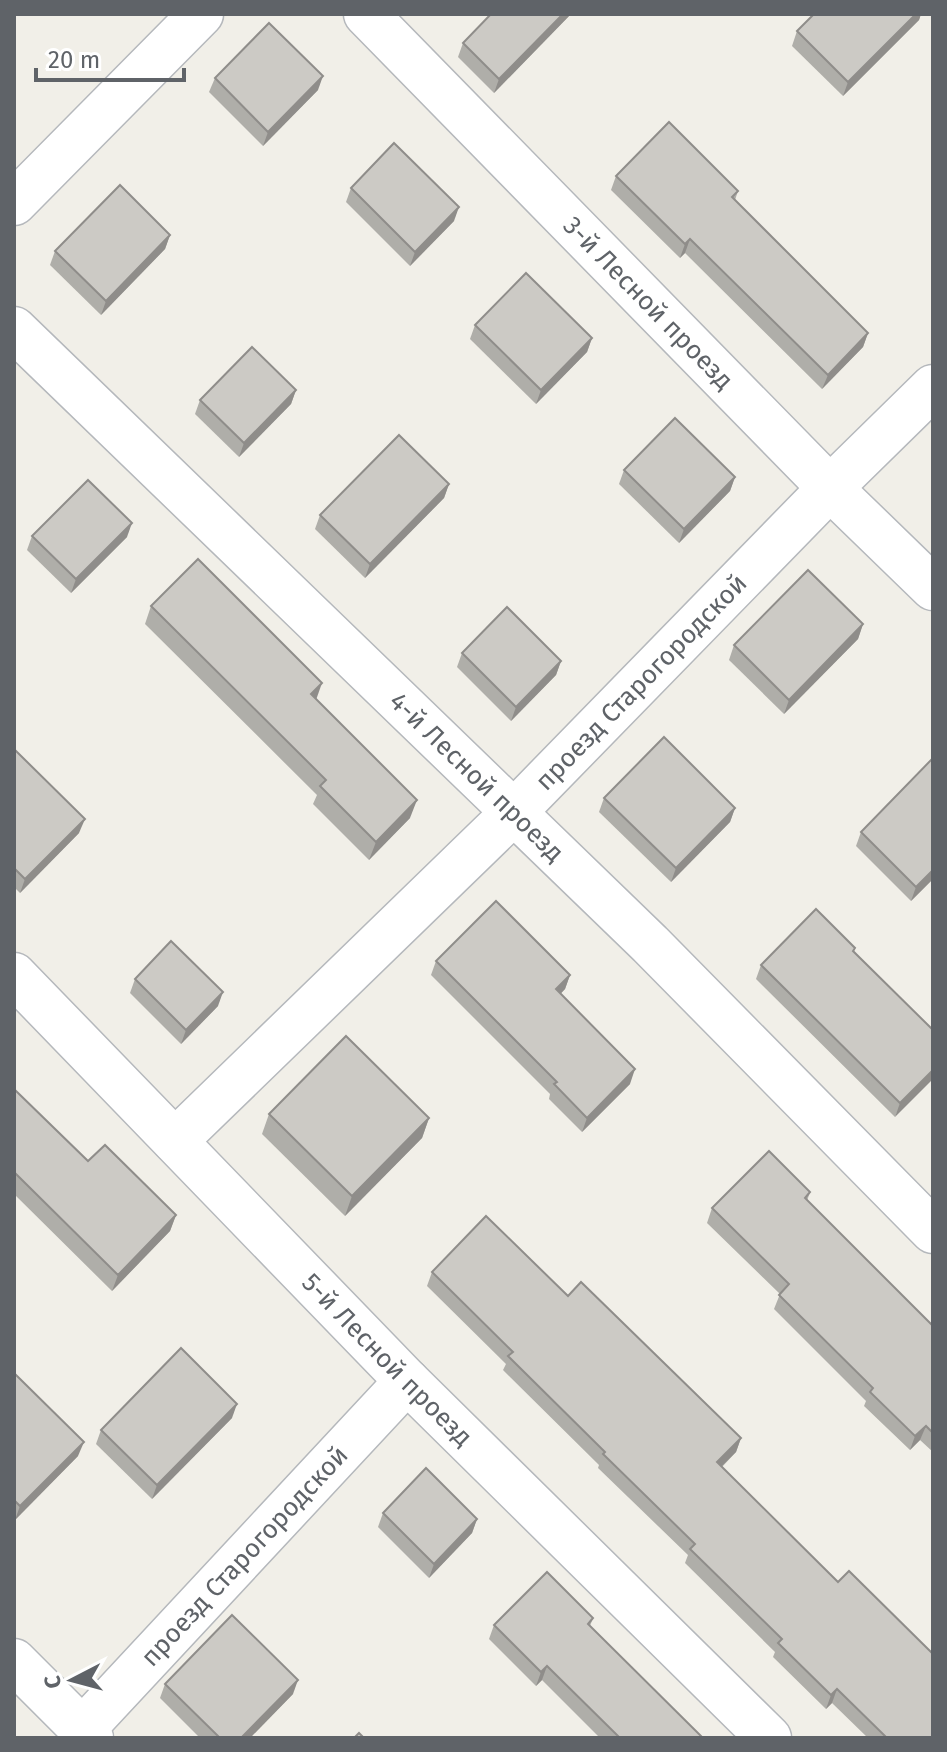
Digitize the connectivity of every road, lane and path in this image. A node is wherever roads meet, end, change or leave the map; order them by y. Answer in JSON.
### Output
{"nodes":[{"id":1,"x":201,"y":14,"type":"edge"},
{"id":2,"x":366,"y":14,"type":"edge"},
{"id":3,"x":14,"y":203,"type":"edge"},
{"id":4,"x":14,"y":329,"type":"edge"},
{"id":5,"x":933,"y":387,"type":"edge"},
{"id":6,"x":830,"y":488,"type":"junction"},
{"id":7,"x":933,"y":588,"type":"edge"},
{"id":8,"x":514,"y":812,"type":"junction"},
{"id":9,"x":14,"y":975,"type":"edge"},
{"id":10,"x":175,"y":1141,"type":"junction"},
{"id":11,"x":933,"y":1231,"type":"edge"},
{"id":12,"x":407,"y":1381,"type":"junction"},
{"id":13,"x":14,"y":1661,"type":"edge"},
{"id":14,"x":87,"y":1734,"type":"edge"},
{"id":15,"x":769,"y":1738,"type":"edge"}],
"edges":[{"from":1,"to":3,"type":"street"},
{"from":2,"to":6,"type":"street","name":"3-й Лесной проезд"},
{"from":4,"to":8,"type":"street","name":"4-й Лесной проезд"},
{"from":5,"to":6,"type":"street","name":"проезд Старогородской"},
{"from":6,"to":7,"type":"street","name":"3-й Лесной проезд"},
{"from":6,"to":8,"type":"street","name":"проезд Старогородской"},
{"from":8,"to":10,"type":"street","name":"проезд Старогородской"},
{"from":8,"to":11,"type":"street","name":"4-й Лесной проезд"},
{"from":9,"to":10,"type":"street","name":"5-й Лесной проезд"},
{"from":10,"to":12,"type":"street","name":"5-й Лесной проезд"},
{"from":12,"to":14,"type":"street","name":"проезд Старогородской"},
{"from":12,"to":15,"type":"street","name":"5-й Лесной проезд"},
{"from":13,"to":14,"type":"street"}]}
